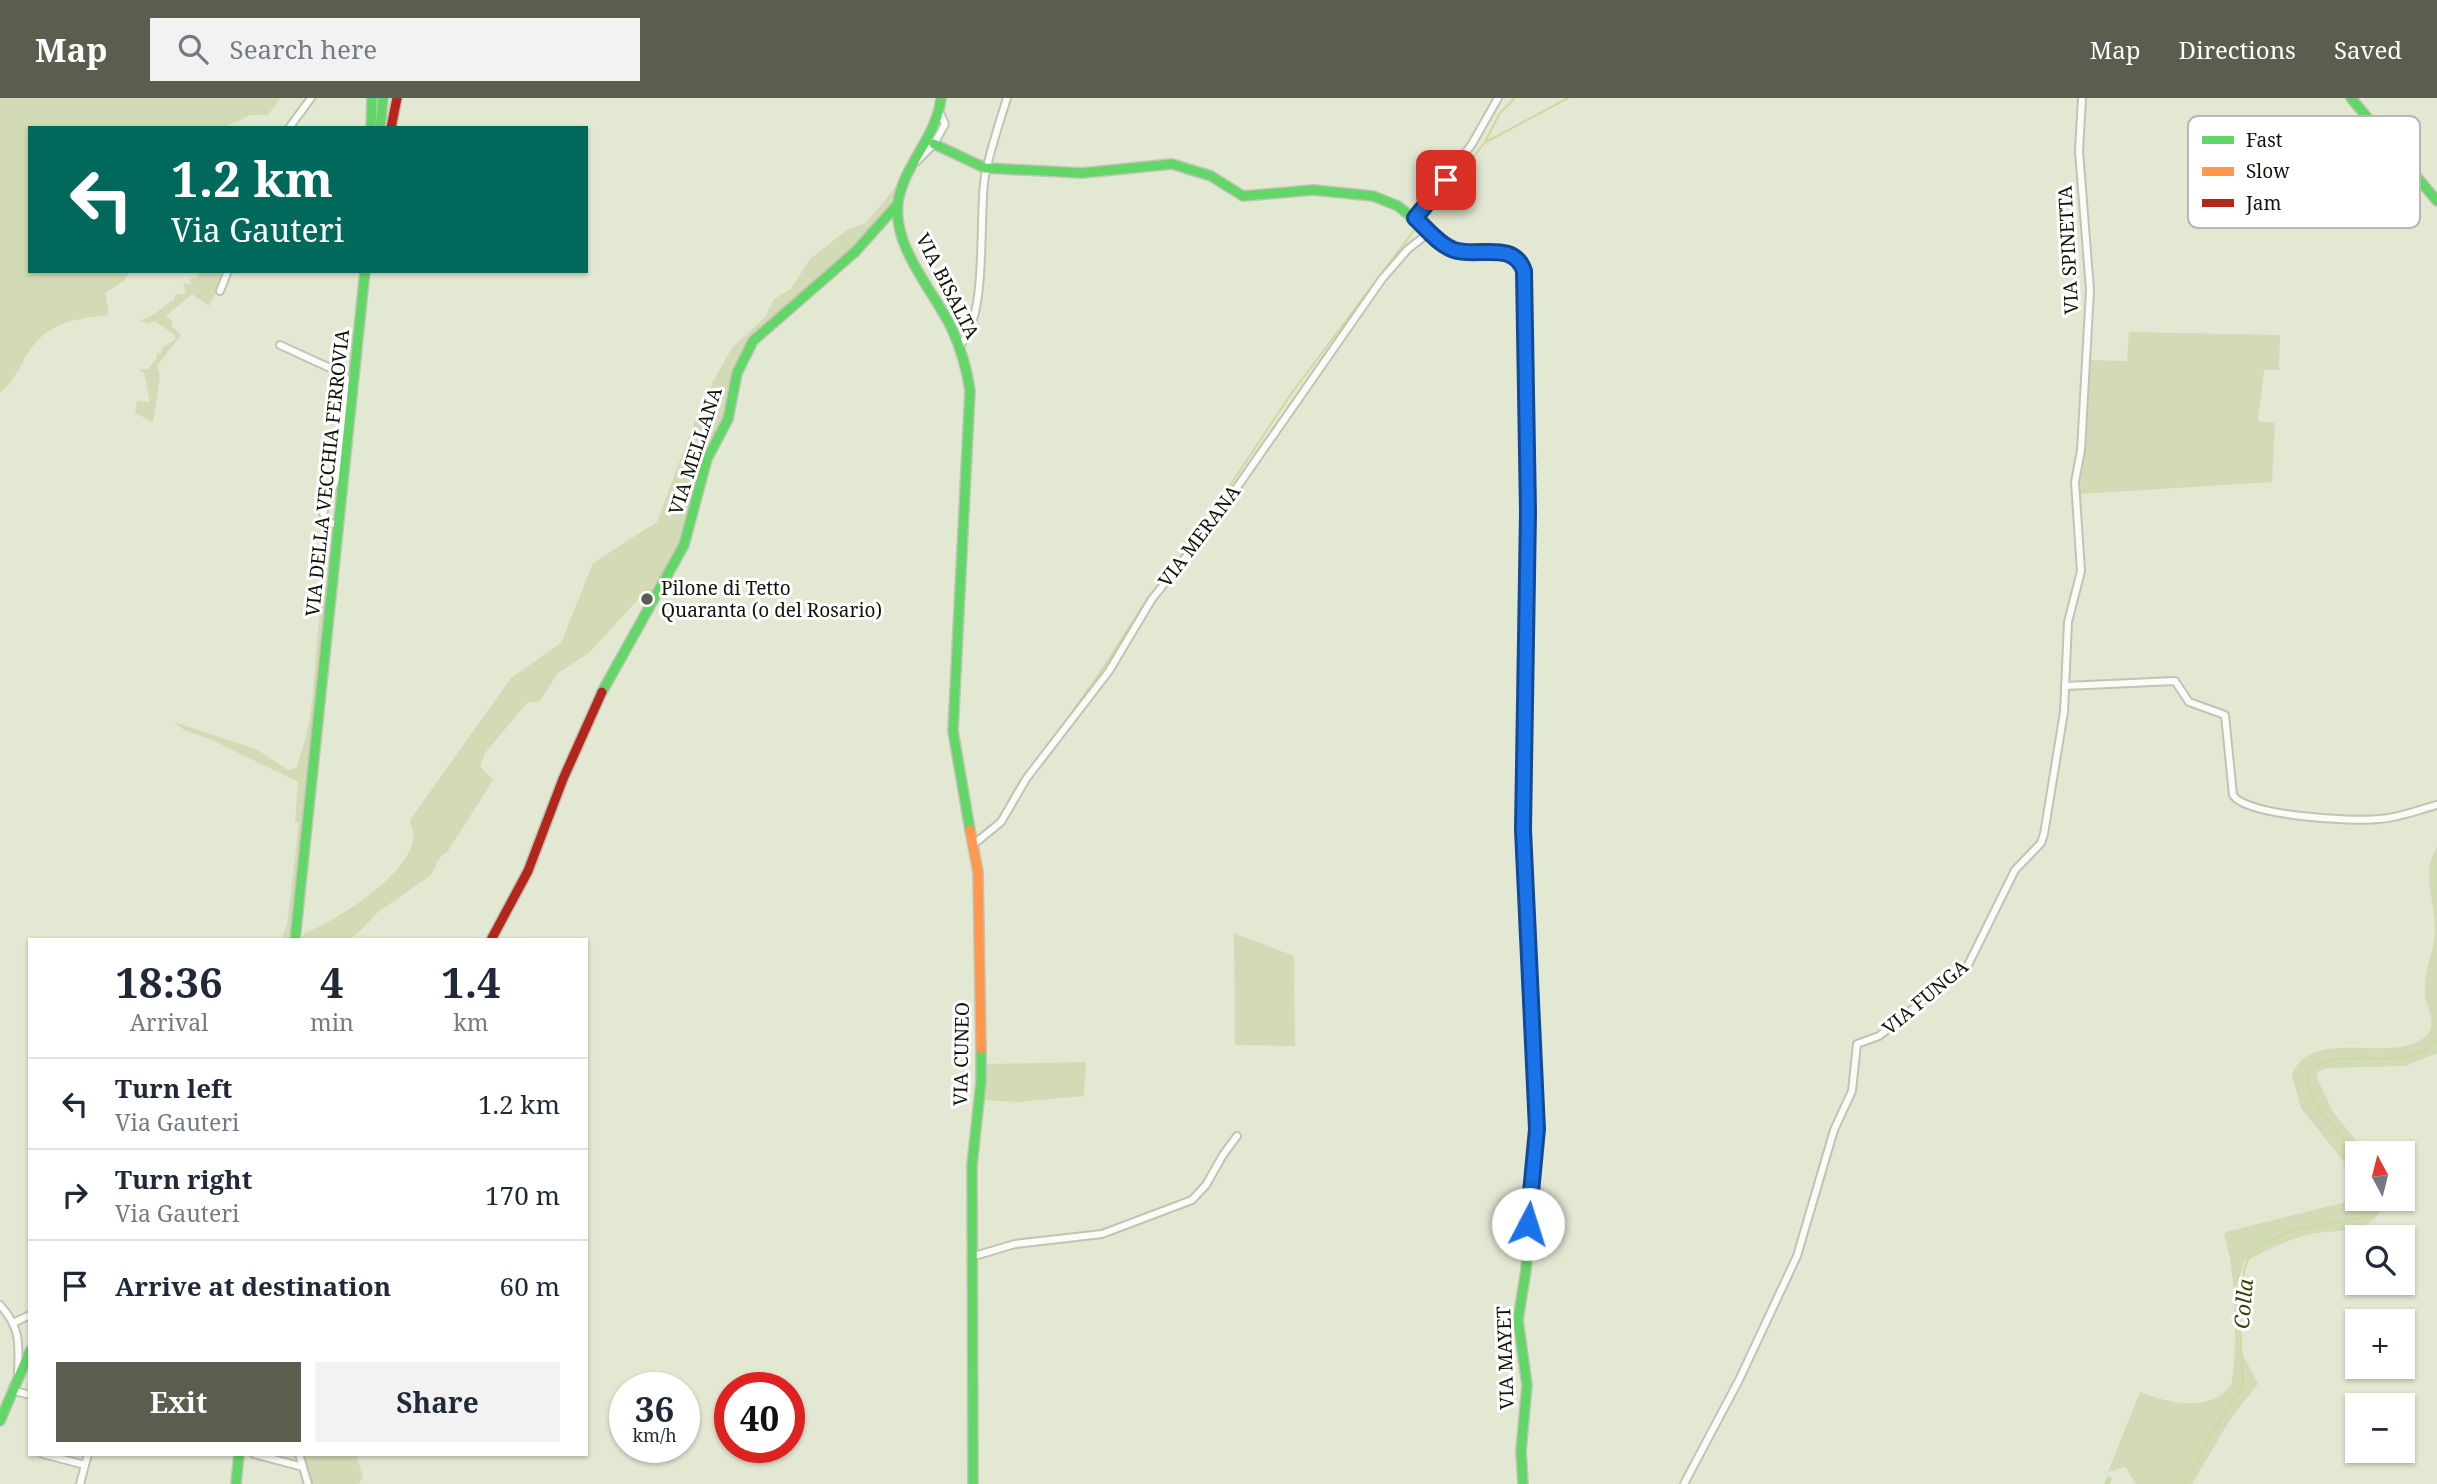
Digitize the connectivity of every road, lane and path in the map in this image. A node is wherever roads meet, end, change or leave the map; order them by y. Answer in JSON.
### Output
{"nodes":[{"id":1,"x":311,"y":98,"type":"edge"},
{"id":2,"x":372,"y":98,"type":"edge"},
{"id":3,"x":383,"y":98,"type":"edge"},
{"id":4,"x":399,"y":98,"type":"edge"},
{"id":5,"x":1007,"y":98,"type":"edge"},
{"id":6,"x":1498,"y":98,"type":"edge"},
{"id":7,"x":2082,"y":98,"type":"edge"},
{"id":8,"x":2351,"y":98,"type":"edge"},
{"id":9,"x":941,"y":99,"type":"edge"},
{"id":10,"x":940,"y":113,"type":"junction"},
{"id":11,"x":2366,"y":116,"type":"edge"},
{"id":12,"x":290,"y":126,"type":"edge"},
{"id":13,"x":371,"y":126,"type":"edge"},
{"id":14,"x":380,"y":126,"type":"edge"},
{"id":15,"x":393,"y":126,"type":"edge"},
{"id":16,"x":934,"y":144,"type":"junction"},
{"id":17,"x":915,"y":163,"type":"junction"},
{"id":18,"x":988,"y":167,"type":"junction"},
{"id":19,"x":2420,"y":180,"type":"edge"},
{"id":20,"x":2437,"y":201,"type":"edge"},
{"id":21,"x":898,"y":204,"type":"junction"},
{"id":22,"x":1415,"y":218,"type":"junction"},
{"id":23,"x":1430,"y":232,"type":"junction"},
{"id":24,"x":227,"y":273,"type":"edge"},
{"id":25,"x":366,"y":273,"type":"edge"},
{"id":26,"x":220,"y":291,"type":"dead end"},
{"id":27,"x":280,"y":345,"type":"dead end"},
{"id":28,"x":960,"y":345,"type":"junction"},
{"id":29,"x":2084,"y":401,"type":"joint"},
{"id":30,"x":339,"y":526,"type":"junction"},
{"id":31,"x":958,"y":626,"type":"joint"},
{"id":32,"x":2065,"y":686,"type":"junction"},
{"id":33,"x":2437,"y":805,"type":"edge"},
{"id":34,"x":974,"y":844,"type":"junction"},
{"id":35,"x":295,"y":938,"type":"edge"},
{"id":36,"x":492,"y":938,"type":"edge"},
{"id":37,"x":1237,"y":1136,"type":"dead end"},
{"id":38,"x":971,"y":1257,"type":"junction"},
{"id":39,"x":0,"y":1304,"type":"edge"},
{"id":40,"x":28,"y":1316,"type":"edge"},
{"id":41,"x":15,"y":1322,"type":"junction"},
{"id":42,"x":28,"y":1356,"type":"edge"},
{"id":43,"x":15,"y":1391,"type":"junction"},
{"id":44,"x":28,"y":1394,"type":"edge"},
{"id":45,"x":0,"y":1421,"type":"edge"},
{"id":46,"x":51,"y":1456,"type":"edge"},
{"id":47,"x":87,"y":1456,"type":"edge"},
{"id":48,"x":239,"y":1456,"type":"edge"},
{"id":49,"x":262,"y":1456,"type":"edge"},
{"id":50,"x":300,"y":1456,"type":"edge"},
{"id":51,"x":85,"y":1465,"type":"junction"},
{"id":52,"x":303,"y":1466,"type":"junction"},
{"id":53,"x":80,"y":1484,"type":"edge"},
{"id":54,"x":236,"y":1484,"type":"edge"},
{"id":55,"x":308,"y":1484,"type":"edge"},
{"id":56,"x":973,"y":1484,"type":"edge"},
{"id":57,"x":1523,"y":1484,"type":"edge"},
{"id":58,"x":1684,"y":1484,"type":"edge"}],
"edges":[{"from":1,"to":12,"type":"street"},
{"from":2,"to":13,"type":"street"},
{"from":3,"to":14,"type":"street"},
{"from":4,"to":15,"type":"street"},
{"from":5,"to":18,"type":"street"},
{"from":6,"to":22,"type":"street"},
{"from":7,"to":29,"type":"street","name":"VIA SPINETTA"},
{"from":8,"to":11,"type":"street"},
{"from":9,"to":10,"type":"street","name":"VIA BISALTA"},
{"from":10,"to":16,"type":"street"},
{"from":10,"to":17,"type":"street","name":"VIA BISALTA"},
{"from":16,"to":17,"type":"street"},
{"from":16,"to":18,"type":"street"},
{"from":17,"to":21,"type":"street","name":"VIA BISALTA"},
{"from":18,"to":22,"type":"street"},
{"from":18,"to":28,"type":"street"},
{"from":19,"to":20,"type":"street"},
{"from":21,"to":28,"type":"street","name":"VIA BISALTA"},
{"from":21,"to":36,"type":"street","name":"VIA MELLANA"},
{"from":22,"to":23,"type":"street"},
{"from":23,"to":34,"type":"street","name":"VIA MERANA"},
{"from":23,"to":57,"type":"street","name":"VIA MAYET"},
{"from":24,"to":26,"type":"street"},
{"from":25,"to":30,"type":"street","name":"VIA DELLA VECCHIA FERROVIA"},
{"from":27,"to":30,"type":"street"},
{"from":28,"to":31,"type":"street","name":"VIA BISALTA"},
{"from":29,"to":32,"type":"street","name":"VIA FUNGA"},
{"from":30,"to":35,"type":"street","name":"VIA DELLA VECCHIA FERROVIA"},
{"from":31,"to":34,"type":"street","name":"VIA CUNEO"},
{"from":32,"to":33,"type":"street"},
{"from":32,"to":58,"type":"street","name":"VIA FUNGA"},
{"from":34,"to":38,"type":"street","name":"VIA CUNEO"},
{"from":37,"to":38,"type":"street"},
{"from":38,"to":56,"type":"street","name":"VIA CUNEO"},
{"from":39,"to":41,"type":"street"},
{"from":40,"to":41,"type":"street"},
{"from":41,"to":43,"type":"street"},
{"from":42,"to":43,"type":"street"},
{"from":43,"to":44,"type":"street"},
{"from":43,"to":45,"type":"street"},
{"from":46,"to":51,"type":"street"},
{"from":47,"to":51,"type":"street"},
{"from":48,"to":54,"type":"street"},
{"from":49,"to":52,"type":"street"},
{"from":50,"to":52,"type":"street"},
{"from":51,"to":53,"type":"street"},
{"from":52,"to":55,"type":"street"}]}
